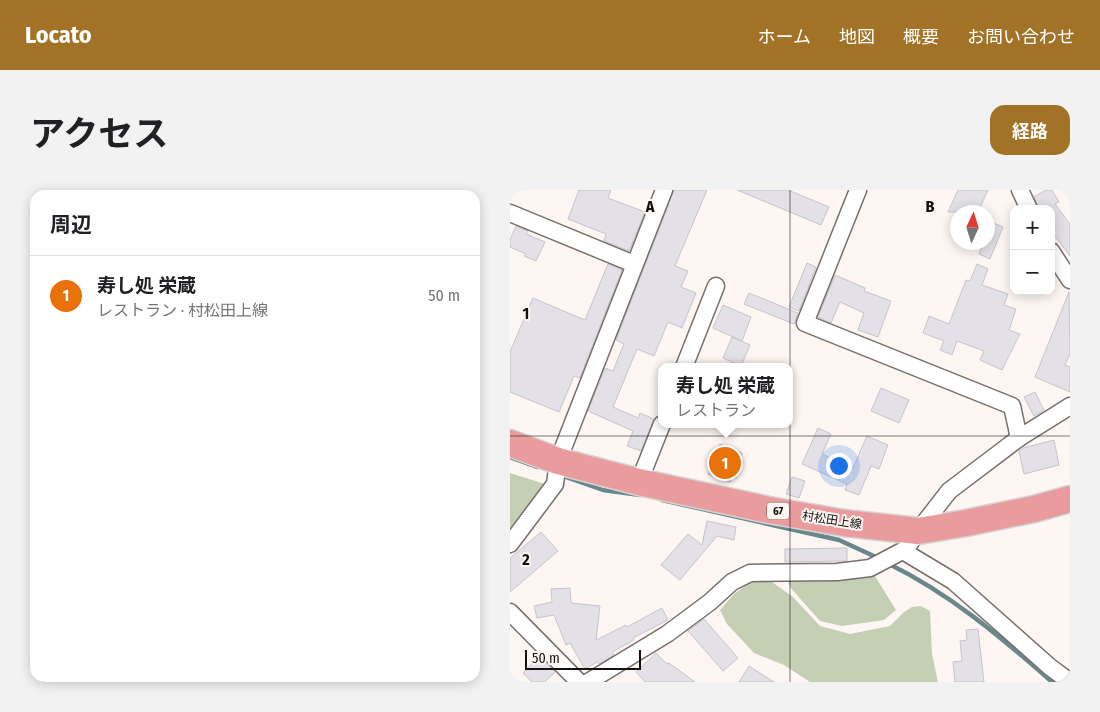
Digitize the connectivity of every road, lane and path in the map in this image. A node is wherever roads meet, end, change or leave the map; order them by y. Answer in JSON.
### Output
{"nodes":[{"id":1,"x":664,"y":190,"type":"edge"},
{"id":2,"x":858,"y":190,"type":"edge"},
{"id":3,"x":1020,"y":190,"type":"edge"},
{"id":4,"x":1027,"y":205,"type":"edge"},
{"id":5,"x":510,"y":213,"type":"edge"},
{"id":6,"x":1055,"y":258,"type":"edge"},
{"id":7,"x":634,"y":264,"type":"junction"},
{"id":8,"x":1070,"y":280,"type":"edge"},
{"id":9,"x":716,"y":286,"type":"dead end"},
{"id":10,"x":686,"y":363,"type":"edge"},
{"id":11,"x":1070,"y":406,"type":"edge"},
{"id":12,"x":660,"y":428,"type":"edge"},
{"id":13,"x":1020,"y":438,"type":"junction"},
{"id":14,"x":510,"y":443,"type":"edge"},
{"id":15,"x":556,"y":473,"type":"junction"},
{"id":16,"x":639,"y":482,"type":"junction"},
{"id":17,"x":1070,"y":499,"type":"edge"},
{"id":18,"x":910,"y":541,"type":"junction"},
{"id":19,"x":510,"y":544,"type":"edge"},
{"id":20,"x":510,"y":612,"type":"edge"},
{"id":21,"x":596,"y":680,"type":"edge"},
{"id":22,"x":579,"y":682,"type":"edge"},
{"id":23,"x":1070,"y":682,"type":"edge"}],
"edges":[{"from":1,"to":7,"type":"street"},
{"from":2,"to":13,"type":"street"},
{"from":3,"to":4,"type":"street"},
{"from":5,"to":7,"type":"street"},
{"from":6,"to":8,"type":"street"},
{"from":7,"to":15,"type":"street"},
{"from":9,"to":10,"type":"street"},
{"from":11,"to":13,"type":"street"},
{"from":12,"to":16,"type":"street"},
{"from":13,"to":18,"type":"street"},
{"from":14,"to":15,"type":"main road","name":"村松田上線","number":"67"},
{"from":15,"to":16,"type":"main road","name":"村松田上線","number":"67"},
{"from":15,"to":19,"type":"street"},
{"from":16,"to":18,"type":"main road","name":"村松田上線","number":"67"},
{"from":17,"to":18,"type":"main road","name":"村松田上線","number":"67"},
{"from":18,"to":21,"type":"street"},
{"from":18,"to":23,"type":"street"},
{"from":20,"to":22,"type":"street"}]}
